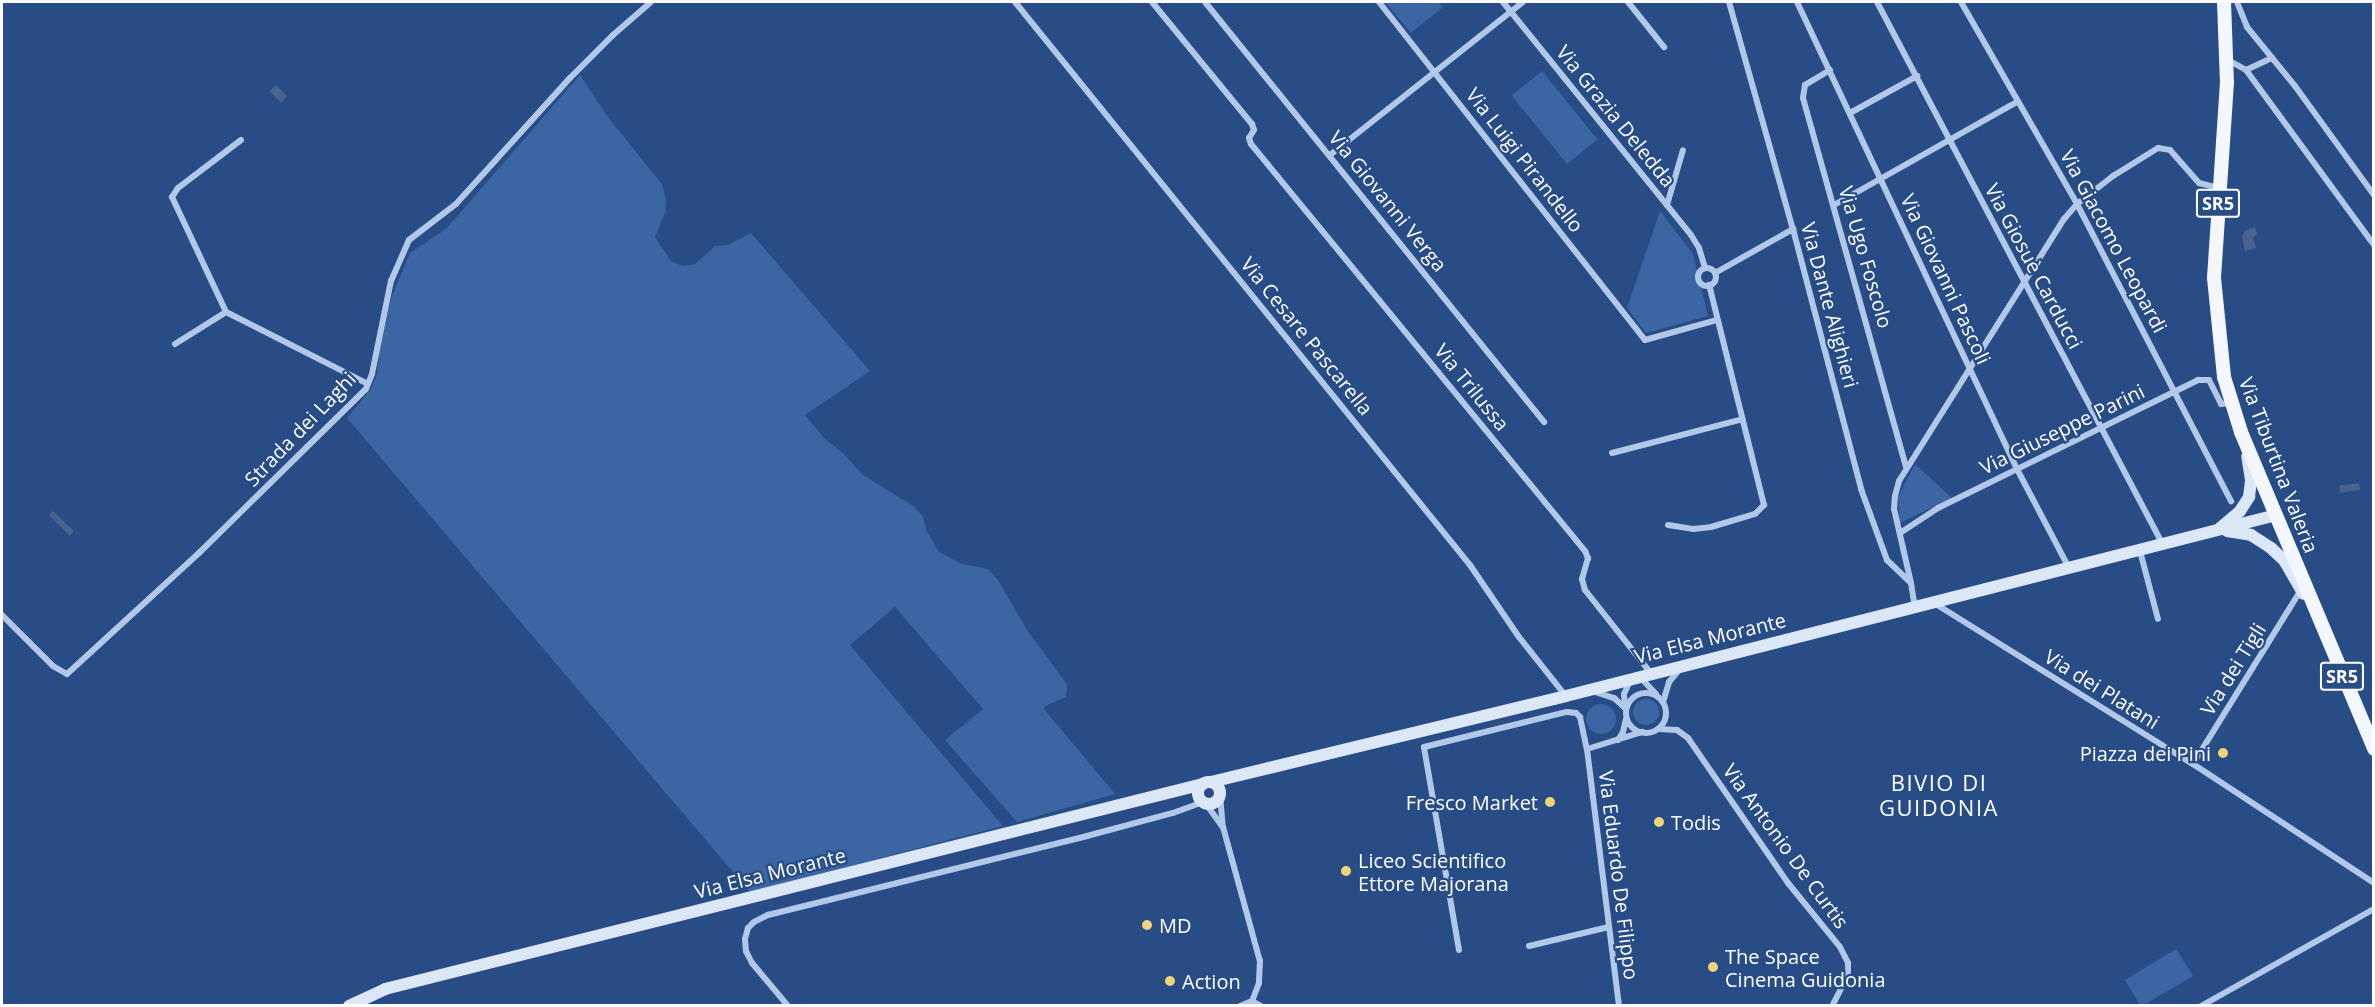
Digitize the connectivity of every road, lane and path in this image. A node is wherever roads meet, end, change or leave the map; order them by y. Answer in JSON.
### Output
{"nodes":[{"id":1,"x":651,"y":2,"type":"edge"},
{"id":2,"x":1015,"y":2,"type":"edge"},
{"id":3,"x":1152,"y":2,"type":"edge"},
{"id":4,"x":1205,"y":2,"type":"edge"},
{"id":5,"x":1379,"y":2,"type":"edge"},
{"id":6,"x":1503,"y":2,"type":"edge"},
{"id":7,"x":1523,"y":2,"type":"edge"},
{"id":8,"x":1628,"y":2,"type":"edge"},
{"id":9,"x":1729,"y":2,"type":"edge"},
{"id":10,"x":1797,"y":2,"type":"edge"},
{"id":11,"x":1877,"y":2,"type":"edge"},
{"id":12,"x":1961,"y":2,"type":"edge"},
{"id":13,"x":2224,"y":2,"type":"edge"},
{"id":14,"x":2237,"y":2,"type":"edge"},
{"id":15,"x":1511,"y":12,"type":"junction"},
{"id":16,"x":1664,"y":47,"type":"dead end"},
{"id":17,"x":2272,"y":58,"type":"junction"},
{"id":18,"x":2228,"y":60,"type":"junction"},
{"id":19,"x":1830,"y":70,"type":"junction"},
{"id":20,"x":2246,"y":70,"type":"junction"},
{"id":21,"x":1434,"y":72,"type":"junction"},
{"id":22,"x":1917,"y":76,"type":"junction"},
{"id":23,"x":2017,"y":102,"type":"junction"},
{"id":24,"x":1850,"y":113,"type":"junction"},
{"id":25,"x":1950,"y":140,"type":"junction"},
{"id":26,"x":240,"y":141,"type":"dead end"},
{"id":27,"x":1683,"y":150,"type":"dead end"},
{"id":28,"x":1330,"y":155,"type":"junction"},
{"id":29,"x":1881,"y":179,"type":"junction"},
{"id":30,"x":2219,"y":188,"type":"junction"},
{"id":31,"x":2373,"y":195,"type":"edge"},
{"id":32,"x":2077,"y":204,"type":"junction"},
{"id":33,"x":1667,"y":205,"type":"junction"},
{"id":34,"x":1834,"y":205,"type":"junction"},
{"id":35,"x":1793,"y":229,"type":"junction"},
{"id":36,"x":2373,"y":245,"type":"edge"},
{"id":37,"x":1705,"y":268,"type":"junction"},
{"id":38,"x":1715,"y":273,"type":"junction"},
{"id":39,"x":2024,"y":284,"type":"junction"},
{"id":40,"x":1709,"y":285,"type":"junction"},
{"id":41,"x":226,"y":312,"type":"junction"},
{"id":42,"x":1717,"y":320,"type":"junction"},
{"id":43,"x":175,"y":344,"type":"dead end"},
{"id":44,"x":1969,"y":368,"type":"junction"},
{"id":45,"x":368,"y":384,"type":"junction"},
{"id":46,"x":2176,"y":392,"type":"junction"},
{"id":47,"x":2231,"y":403,"type":"junction"},
{"id":48,"x":1743,"y":419,"type":"junction"},
{"id":49,"x":1544,"y":422,"type":"dead end"},
{"id":50,"x":2101,"y":428,"type":"junction"},
{"id":51,"x":2241,"y":432,"type":"junction"},
{"id":52,"x":1612,"y":453,"type":"dead end"},
{"id":53,"x":1906,"y":466,"type":"junction"},
{"id":54,"x":2017,"y":469,"type":"junction"},
{"id":55,"x":2230,"y":501,"type":"dead end"},
{"id":56,"x":2276,"y":515,"type":"junction"},
{"id":57,"x":1668,"y":525,"type":"dead end"},
{"id":58,"x":2217,"y":530,"type":"junction"},
{"id":59,"x":1900,"y":533,"type":"junction"},
{"id":60,"x":2163,"y":545,"type":"junction"},
{"id":61,"x":2140,"y":551,"type":"junction"},
{"id":62,"x":2069,"y":568,"type":"junction"},
{"id":63,"x":1911,"y":583,"type":"junction"},
{"id":64,"x":2301,"y":590,"type":"junction"},
{"id":65,"x":1933,"y":602,"type":"junction"},
{"id":66,"x":2311,"y":602,"type":"junction"},
{"id":67,"x":1915,"y":607,"type":"junction"},
{"id":68,"x":2,"y":615,"type":"edge"},
{"id":69,"x":2158,"y":619,"type":"dead end"},
{"id":70,"x":1684,"y":664,"type":"junction"},
{"id":71,"x":1650,"y":672,"type":"junction"},
{"id":72,"x":1635,"y":676,"type":"junction"},
{"id":73,"x":1585,"y":691,"type":"junction"},
{"id":74,"x":1566,"y":696,"type":"junction"},
{"id":75,"x":1657,"y":696,"type":"junction"},
{"id":76,"x":1663,"y":702,"type":"junction"},
{"id":77,"x":1626,"y":708,"type":"junction"},
{"id":78,"x":1626,"y":717,"type":"junction"},
{"id":79,"x":1658,"y":729,"type":"junction"},
{"id":80,"x":1642,"y":732,"type":"junction"},
{"id":81,"x":1617,"y":740,"type":"junction"},
{"id":82,"x":1587,"y":749,"type":"junction"},
{"id":83,"x":2373,"y":749,"type":"edge"},
{"id":84,"x":2193,"y":765,"type":"junction"},
{"id":85,"x":1207,"y":783,"type":"junction"},
{"id":86,"x":1220,"y":795,"type":"junction"},
{"id":87,"x":1204,"y":803,"type":"junction"},
{"id":88,"x":1223,"y":827,"type":"junction"},
{"id":89,"x":2373,"y":883,"type":"edge"},
{"id":90,"x":2373,"y":909,"type":"edge"},
{"id":91,"x":1609,"y":927,"type":"junction"},
{"id":92,"x":1529,"y":946,"type":"dead end"},
{"id":93,"x":1459,"y":950,"type":"dead end"},
{"id":94,"x":1252,"y":1001,"type":"junction"},
{"id":95,"x":349,"y":1005,"type":"edge"},
{"id":96,"x":788,"y":1005,"type":"edge"},
{"id":97,"x":1240,"y":1005,"type":"edge"},
{"id":98,"x":1261,"y":1005,"type":"edge"},
{"id":99,"x":1619,"y":1005,"type":"edge"},
{"id":100,"x":1832,"y":1005,"type":"edge"},
{"id":101,"x":2201,"y":1005,"type":"edge"}],
"edges":[{"from":1,"to":45,"type":"street","name":"Strada dei Laghi"},
{"from":2,"to":74,"type":"street","name":"Via Cesare Pascarella"},
{"from":3,"to":71,"type":"street","name":"Via Trilussa"},
{"from":4,"to":28,"type":"street","name":"Via Giovanni Verga"},
{"from":5,"to":21,"type":"street","name":"Via Luigi Pirandello"},
{"from":6,"to":15,"type":"street","name":"Via Grazia Deledda"},
{"from":7,"to":15,"type":"street"},
{"from":8,"to":16,"type":"street"},
{"from":9,"to":35,"type":"street","name":"Via Dante Alighieri"},
{"from":10,"to":19,"type":"street","name":"Via Giovanni Pascoli"},
{"from":11,"to":22,"type":"street","name":"Via Giosuè Carducci"},
{"from":12,"to":23,"type":"street","name":"Via Giacomo Leopardi"},
{"from":13,"to":18,"type":"main road","name":"Via Tiburtina Valeria","number":"SR5"},
{"from":14,"to":17,"type":"street"},
{"from":15,"to":21,"type":"street"},
{"from":15,"to":33,"type":"street","name":"Via Grazia Deledda"},
{"from":17,"to":20,"type":"street"},
{"from":17,"to":31,"type":"street"},
{"from":18,"to":20,"type":"street"},
{"from":18,"to":30,"type":"main road","name":"Via Tiburtina Valeria","number":"SR5"},
{"from":19,"to":24,"type":"street","name":"Via Giovanni Pascoli"},
{"from":19,"to":34,"type":"street","name":"Via Ugo Foscolo"},
{"from":20,"to":36,"type":"street"},
{"from":21,"to":28,"type":"street"},
{"from":21,"to":42,"type":"street","name":"Via Luigi Pirandello"},
{"from":22,"to":24,"type":"street"},
{"from":22,"to":25,"type":"street","name":"Via Giosuè Carducci"},
{"from":23,"to":25,"type":"street"},
{"from":23,"to":32,"type":"street","name":"Via Giacomo Leopardi"},
{"from":24,"to":29,"type":"street","name":"Via Giovanni Pascoli"},
{"from":25,"to":29,"type":"street"},
{"from":25,"to":39,"type":"street","name":"Via Giosuè Carducci"},
{"from":26,"to":41,"type":"street"},
{"from":27,"to":33,"type":"street"},
{"from":28,"to":49,"type":"street","name":"Via Giovanni Verga"},
{"from":29,"to":34,"type":"street"},
{"from":29,"to":44,"type":"street","name":"Via Giovanni Pascoli"},
{"from":30,"to":32,"type":"street"},
{"from":30,"to":47,"type":"main road","name":"Via Tiburtina Valeria","number":"SR5"},
{"from":32,"to":39,"type":"street"},
{"from":32,"to":46,"type":"street","name":"Via Giacomo Leopardi"},
{"from":33,"to":37,"type":"street","name":"Via Grazia Deledda"},
{"from":34,"to":53,"type":"street","name":"Via Ugo Foscolo"},
{"from":35,"to":38,"type":"street"},
{"from":35,"to":63,"type":"street","name":"Via Dante Alighieri"},
{"from":37,"to":38,"type":"street"},
{"from":37,"to":40,"type":"street"},
{"from":38,"to":40,"type":"street"},
{"from":39,"to":44,"type":"street"},
{"from":39,"to":50,"type":"street","name":"Via Giosuè Carducci"},
{"from":40,"to":42,"type":"street"},
{"from":41,"to":43,"type":"street"},
{"from":41,"to":45,"type":"street"},
{"from":42,"to":48,"type":"street"},
{"from":44,"to":53,"type":"street"},
{"from":44,"to":54,"type":"street","name":"Via Giovanni Pascoli"},
{"from":45,"to":68,"type":"street","name":"Strada dei Laghi"},
{"from":46,"to":47,"type":"street","name":"Via Giuseppe Parini"},
{"from":46,"to":50,"type":"street","name":"Via Giuseppe Parini"},
{"from":46,"to":55,"type":"street","name":"Via Giacomo Leopardi"},
{"from":47,"to":51,"type":"main road","name":"Via Tiburtina Valeria","number":"SR5"},
{"from":48,"to":52,"type":"street"},
{"from":48,"to":57,"type":"street"},
{"from":50,"to":54,"type":"street","name":"Via Giuseppe Parini"},
{"from":50,"to":60,"type":"street","name":"Via Giosuè Carducci"},
{"from":51,"to":56,"type":"main road","name":"Via Tiburtina Valeria","number":"SR5"},
{"from":51,"to":58,"type":"street","name":"Via Elsa Morante"},
{"from":53,"to":59,"type":"street"},
{"from":54,"to":59,"type":"street","name":"Via Giuseppe Parini"},
{"from":54,"to":62,"type":"street","name":"Via Giovanni Pascoli"},
{"from":56,"to":58,"type":"street","name":"Via Elsa Morante"},
{"from":56,"to":66,"type":"main road","name":"Via Tiburtina Valeria","number":"SR5"},
{"from":58,"to":60,"type":"street","name":"Via Elsa Morante"},
{"from":58,"to":64,"type":"street","name":"Via Elsa Morante"},
{"from":59,"to":63,"type":"street"},
{"from":60,"to":61,"type":"street","name":"Via Elsa Morante"},
{"from":61,"to":62,"type":"street","name":"Via Elsa Morante"},
{"from":61,"to":69,"type":"street"},
{"from":62,"to":65,"type":"street","name":"Via Elsa Morante"},
{"from":63,"to":67,"type":"street"},
{"from":64,"to":66,"type":"street","name":"Via Elsa Morante"},
{"from":64,"to":84,"type":"street","name":"Via dei Tigli"},
{"from":65,"to":67,"type":"street","name":"Via Elsa Morante"},
{"from":65,"to":84,"type":"street","name":"Via dei Platani"},
{"from":66,"to":83,"type":"main road","name":"Via Tiburtina Valeria","number":"SR5"},
{"from":67,"to":70,"type":"street","name":"Via Elsa Morante"},
{"from":70,"to":71,"type":"street","name":"Via Elsa Morante"},
{"from":70,"to":76,"type":"street"},
{"from":71,"to":72,"type":"street","name":"Via Elsa Morante"},
{"from":72,"to":73,"type":"street","name":"Via Elsa Morante"},
{"from":72,"to":75,"type":"street"},
{"from":72,"to":77,"type":"street"},
{"from":73,"to":74,"type":"street","name":"Via Elsa Morante"},
{"from":73,"to":77,"type":"street"},
{"from":74,"to":85,"type":"street","name":"Via Elsa Morante"},
{"from":75,"to":76,"type":"street"},
{"from":75,"to":77,"type":"street"},
{"from":76,"to":79,"type":"street"},
{"from":77,"to":78,"type":"street"},
{"from":78,"to":80,"type":"street"},
{"from":78,"to":81,"type":"street"},
{"from":79,"to":80,"type":"street"},
{"from":79,"to":100,"type":"street","name":"Via Antonio De Curtis"},
{"from":80,"to":81,"type":"street"},
{"from":81,"to":82,"type":"street"},
{"from":82,"to":91,"type":"street","name":"Via Eduardo De Filippo"},
{"from":82,"to":93,"type":"street","name":"Via Eduardo De Filippo"},
{"from":84,"to":89,"type":"street","name":"Via dei Platani"},
{"from":85,"to":86,"type":"street"},
{"from":85,"to":87,"type":"street"},
{"from":85,"to":95,"type":"street","name":"Via Elsa Morante"},
{"from":86,"to":87,"type":"street"},
{"from":86,"to":88,"type":"street"},
{"from":87,"to":88,"type":"street"},
{"from":87,"to":96,"type":"street"},
{"from":88,"to":94,"type":"street"},
{"from":90,"to":101,"type":"street"},
{"from":91,"to":92,"type":"street"},
{"from":91,"to":99,"type":"street","name":"Via Eduardo De Filippo"},
{"from":94,"to":97,"type":"street"},
{"from":94,"to":98,"type":"street"}]}
